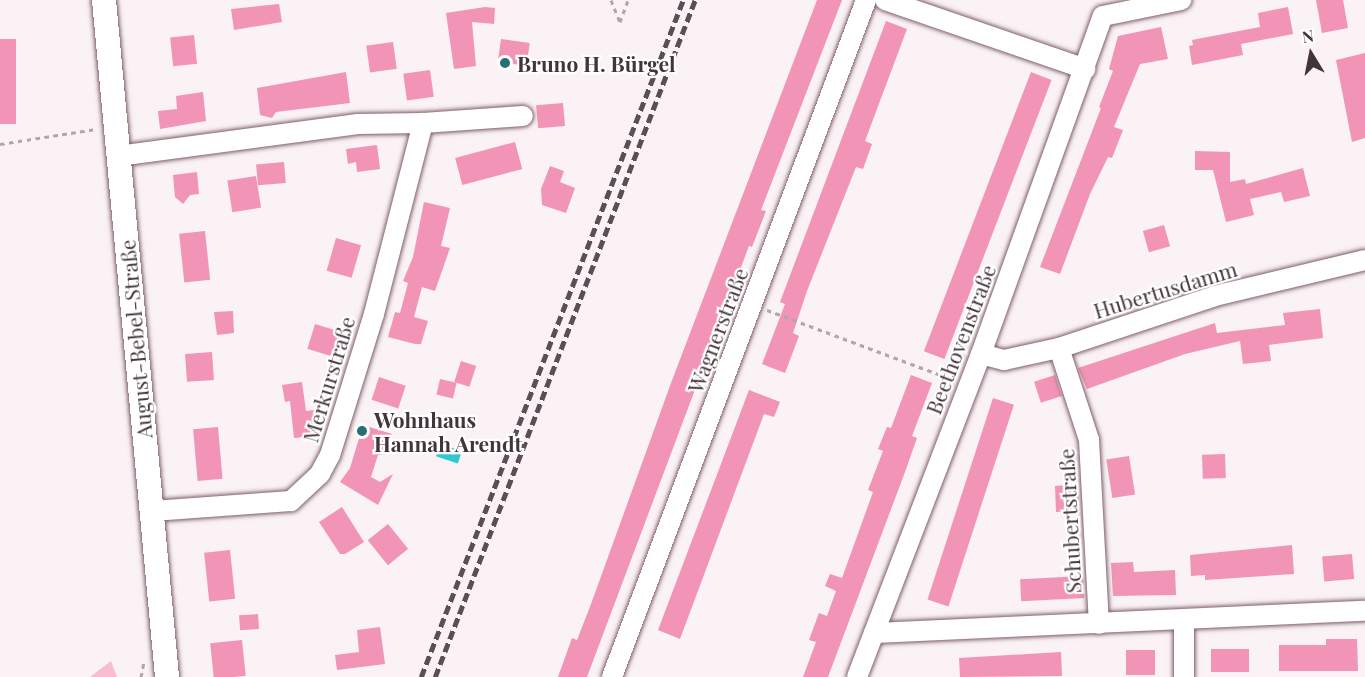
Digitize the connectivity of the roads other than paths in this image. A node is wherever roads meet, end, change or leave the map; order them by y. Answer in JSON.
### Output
{"nodes":[{"id":1,"x":104,"y":0,"type":"edge"},
{"id":2,"x":866,"y":0,"type":"edge"},
{"id":3,"x":885,"y":0,"type":"edge"},
{"id":4,"x":1181,"y":0,"type":"edge"},
{"id":5,"x":1084,"y":69,"type":"junction"},
{"id":6,"x":523,"y":116,"type":"dead end"},
{"id":7,"x":423,"y":123,"type":"junction"},
{"id":8,"x":118,"y":156,"type":"junction"},
{"id":9,"x":1365,"y":260,"type":"edge"},
{"id":10,"x":1059,"y":348,"type":"junction"},
{"id":11,"x":981,"y":354,"type":"junction"},
{"id":12,"x":152,"y":511,"type":"junction"},
{"id":13,"x":1365,"y":611,"type":"edge"},
{"id":14,"x":1184,"y":620,"type":"junction"},
{"id":15,"x":1099,"y":624,"type":"junction"},
{"id":16,"x":874,"y":633,"type":"junction"},
{"id":17,"x":167,"y":677,"type":"edge"},
{"id":18,"x":612,"y":677,"type":"edge"},
{"id":19,"x":857,"y":677,"type":"edge"},
{"id":20,"x":1184,"y":677,"type":"edge"}],
"edges":[{"from":1,"to":8,"type":"street","name":"August-Bebel-Straße"},
{"from":2,"to":18,"type":"street","name":"Wagnerstraße"},
{"from":3,"to":5,"type":"street"},
{"from":4,"to":5,"type":"street","name":"Beethovenstraße"},
{"from":5,"to":11,"type":"street","name":"Beethovenstraße"},
{"from":6,"to":7,"type":"street"},
{"from":7,"to":8,"type":"street"},
{"from":7,"to":12,"type":"street","name":"Merkurstraße"},
{"from":8,"to":12,"type":"street","name":"August-Bebel-Straße"},
{"from":9,"to":10,"type":"street","name":"Hubertusdamm"},
{"from":10,"to":11,"type":"street","name":"Hubertusdamm"},
{"from":10,"to":15,"type":"street","name":"Schubertstraße"},
{"from":11,"to":16,"type":"street","name":"Beethovenstraße"},
{"from":12,"to":17,"type":"street","name":"August-Bebel-Straße"},
{"from":13,"to":14,"type":"street"},
{"from":14,"to":15,"type":"street"},
{"from":14,"to":20,"type":"street"},
{"from":15,"to":16,"type":"street"},
{"from":16,"to":19,"type":"street","name":"Beethovenstraße"}]}
